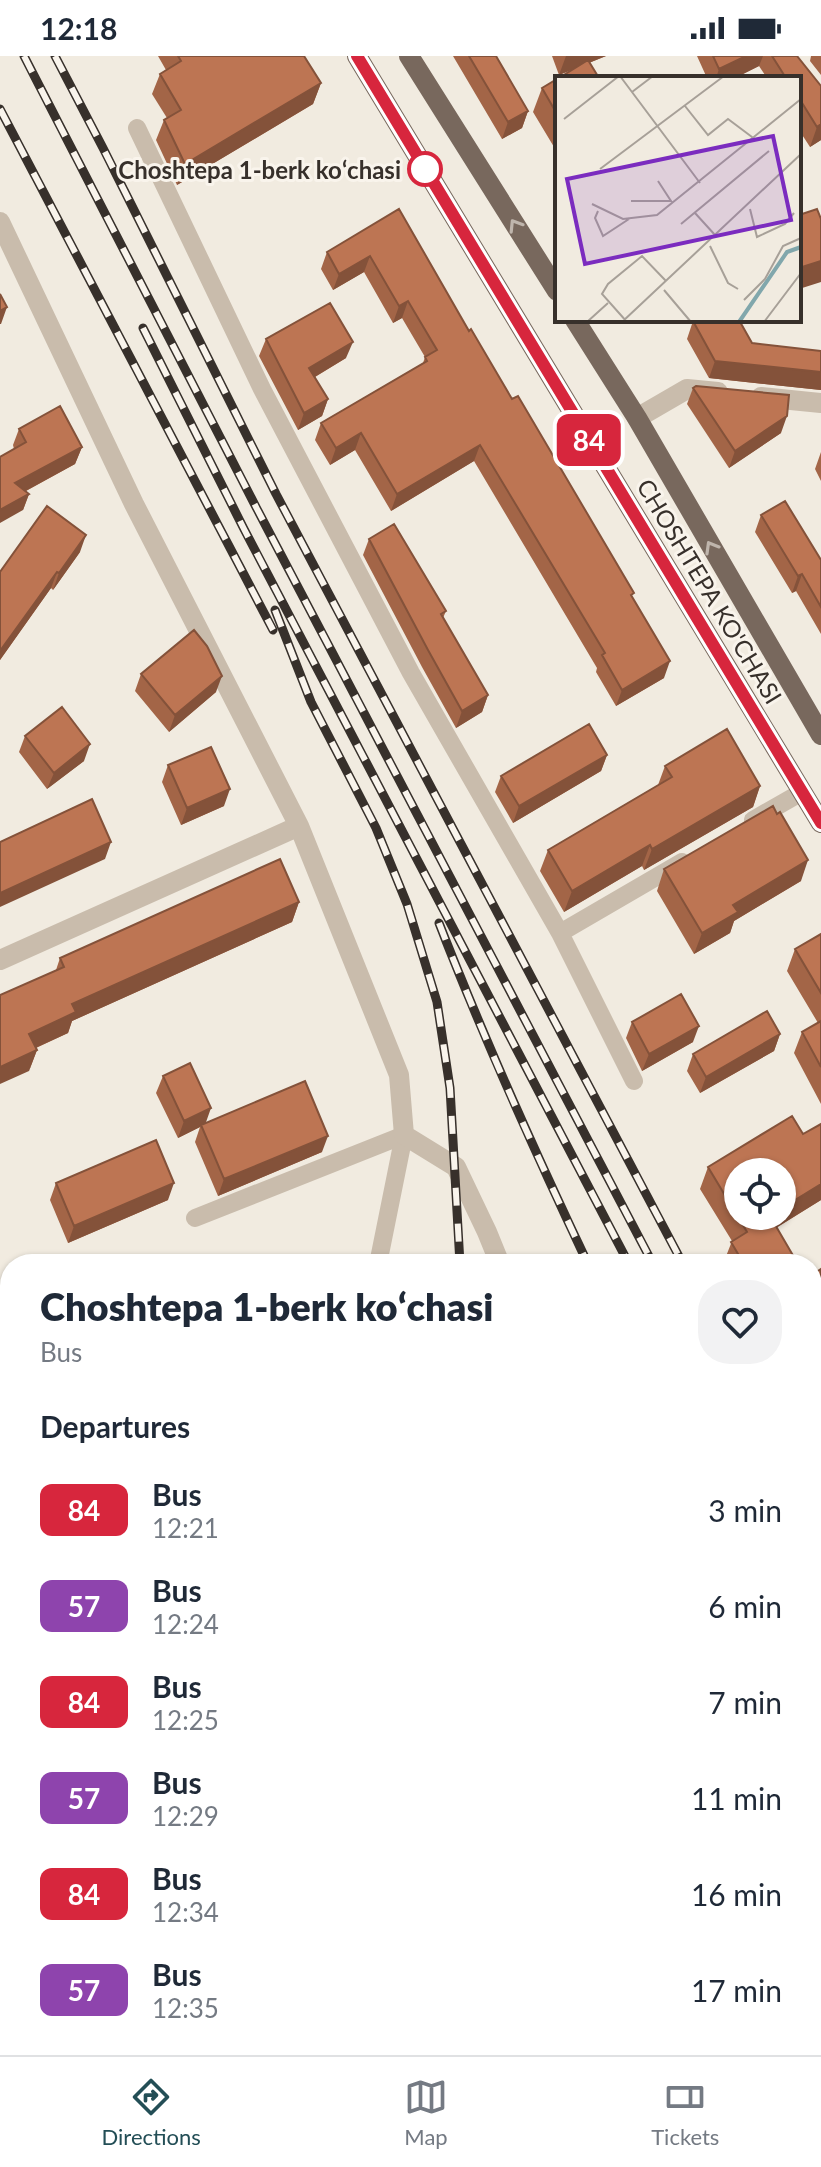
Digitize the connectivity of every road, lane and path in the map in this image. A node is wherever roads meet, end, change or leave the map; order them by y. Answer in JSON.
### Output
{"nodes":[{"id":1,"x":357,"y":56,"type":"edge"},
{"id":2,"x":409,"y":56,"type":"edge"},
{"id":3,"x":137,"y":128,"type":"dead end"},
{"id":4,"x":1,"y":227,"type":"edge"},
{"id":5,"x":555,"y":288,"type":"edge"},
{"id":6,"x":576,"y":322,"type":"edge"},
{"id":7,"x":821,"y":403,"type":"edge"},
{"id":8,"x":637,"y":418,"type":"junction"},
{"id":9,"x":819,"y":728,"type":"edge"},
{"id":10,"x":802,"y":792,"type":"junction"},
{"id":11,"x":821,"y":823,"type":"edge"},
{"id":12,"x":299,"y":826,"type":"junction"},
{"id":13,"x":735,"y":831,"type":"edge"},
{"id":14,"x":694,"y":854,"type":"edge"},
{"id":15,"x":560,"y":933,"type":"junction"},
{"id":16,"x":0,"y":960,"type":"edge"},
{"id":17,"x":634,"y":1081,"type":"dead end"},
{"id":18,"x":404,"y":1135,"type":"junction"},
{"id":19,"x":195,"y":1218,"type":"dead end"},
{"id":20,"x":380,"y":1254,"type":"edge"},
{"id":21,"x":496,"y":1254,"type":"edge"}],
"edges":[{"from":1,"to":10,"type":"main road","name":"CHOSHTEPA KO'CHASI"},
{"from":5,"to":2,"type":"main road","one_way":true},
{"from":3,"to":15,"type":"lane"},
{"from":4,"to":12,"type":"street"},
{"from":6,"to":8,"type":"main road","name":"CHOSHTEPA KO'CHASI"},
{"from":7,"to":8,"type":"street"},
{"from":9,"to":8,"type":"main road","name":"CHOSHTEPA KO'CHASI","one_way":true},
{"from":10,"to":11,"type":"main road","name":"CHOSHTEPA KO'CHASI"},
{"from":10,"to":13,"type":"lane"},
{"from":12,"to":16,"type":"street"},
{"from":12,"to":18,"type":"street"},
{"from":14,"to":15,"type":"lane"},
{"from":15,"to":17,"type":"lane"},
{"from":18,"to":19,"type":"lane"},
{"from":18,"to":20,"type":"lane"},
{"from":18,"to":21,"type":"street"}]}
